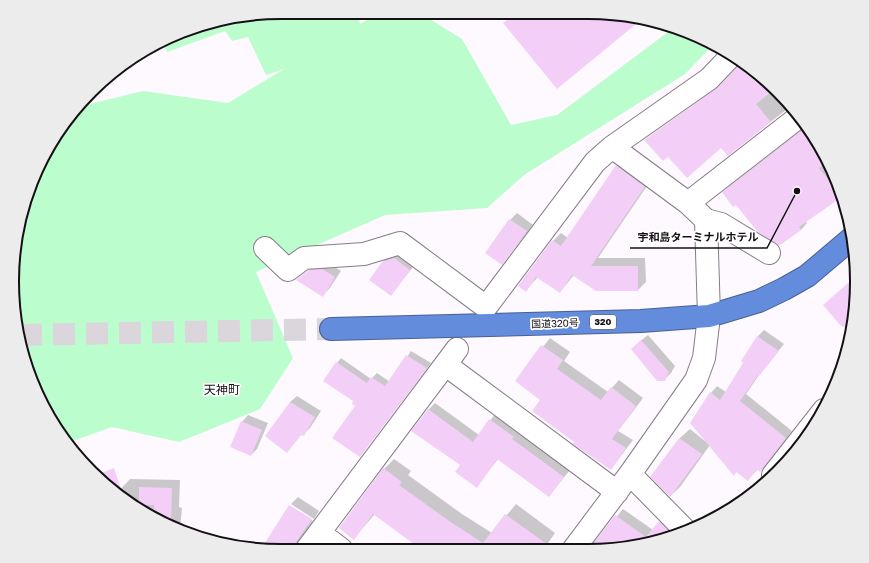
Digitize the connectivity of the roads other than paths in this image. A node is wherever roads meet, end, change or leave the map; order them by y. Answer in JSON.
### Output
{"nodes":[{"id":1,"x":728,"y":60,"type":"edge"},
{"id":2,"x":795,"y":120,"type":"edge"},
{"id":3,"x":612,"y":147,"type":"junction"},
{"id":4,"x":688,"y":203,"type":"junction"},
{"id":5,"x":706,"y":220,"type":"junction"},
{"id":6,"x":847,"y":242,"type":"edge"},
{"id":7,"x":265,"y":248,"type":"dead end"},
{"id":8,"x":769,"y":253,"type":"dead end"},
{"id":9,"x":709,"y":316,"type":"junction"},
{"id":10,"x":331,"y":329,"type":"tunnel mouth"},
{"id":11,"x":630,"y":474,"type":"junction"},
{"id":12,"x":617,"y":492,"type":"junction"},
{"id":13,"x":682,"y":526,"type":"edge"},
{"id":14,"x":313,"y":541,"type":"edge"},
{"id":15,"x":324,"y":544,"type":"edge"},
{"id":16,"x":578,"y":544,"type":"edge"}],
"edges":[{"from":1,"to":3,"type":"street"},
{"from":2,"to":4,"type":"street"},
{"from":3,"to":4,"type":"street"},
{"from":3,"to":7,"type":"street"},
{"from":4,"to":5,"type":"street"},
{"from":5,"to":8,"type":"street"},
{"from":5,"to":9,"type":"street"},
{"from":6,"to":9,"type":"highway","name":"国道320号","number":"320"},
{"from":9,"to":10,"type":"highway","name":"国道320号","number":"320"},
{"from":9,"to":11,"type":"street"},
{"from":11,"to":12,"type":"street"},
{"from":11,"to":13,"type":"street"},
{"from":12,"to":14,"type":"street"},
{"from":12,"to":16,"type":"street"},
{"from":14,"to":15,"type":"street"}]}
